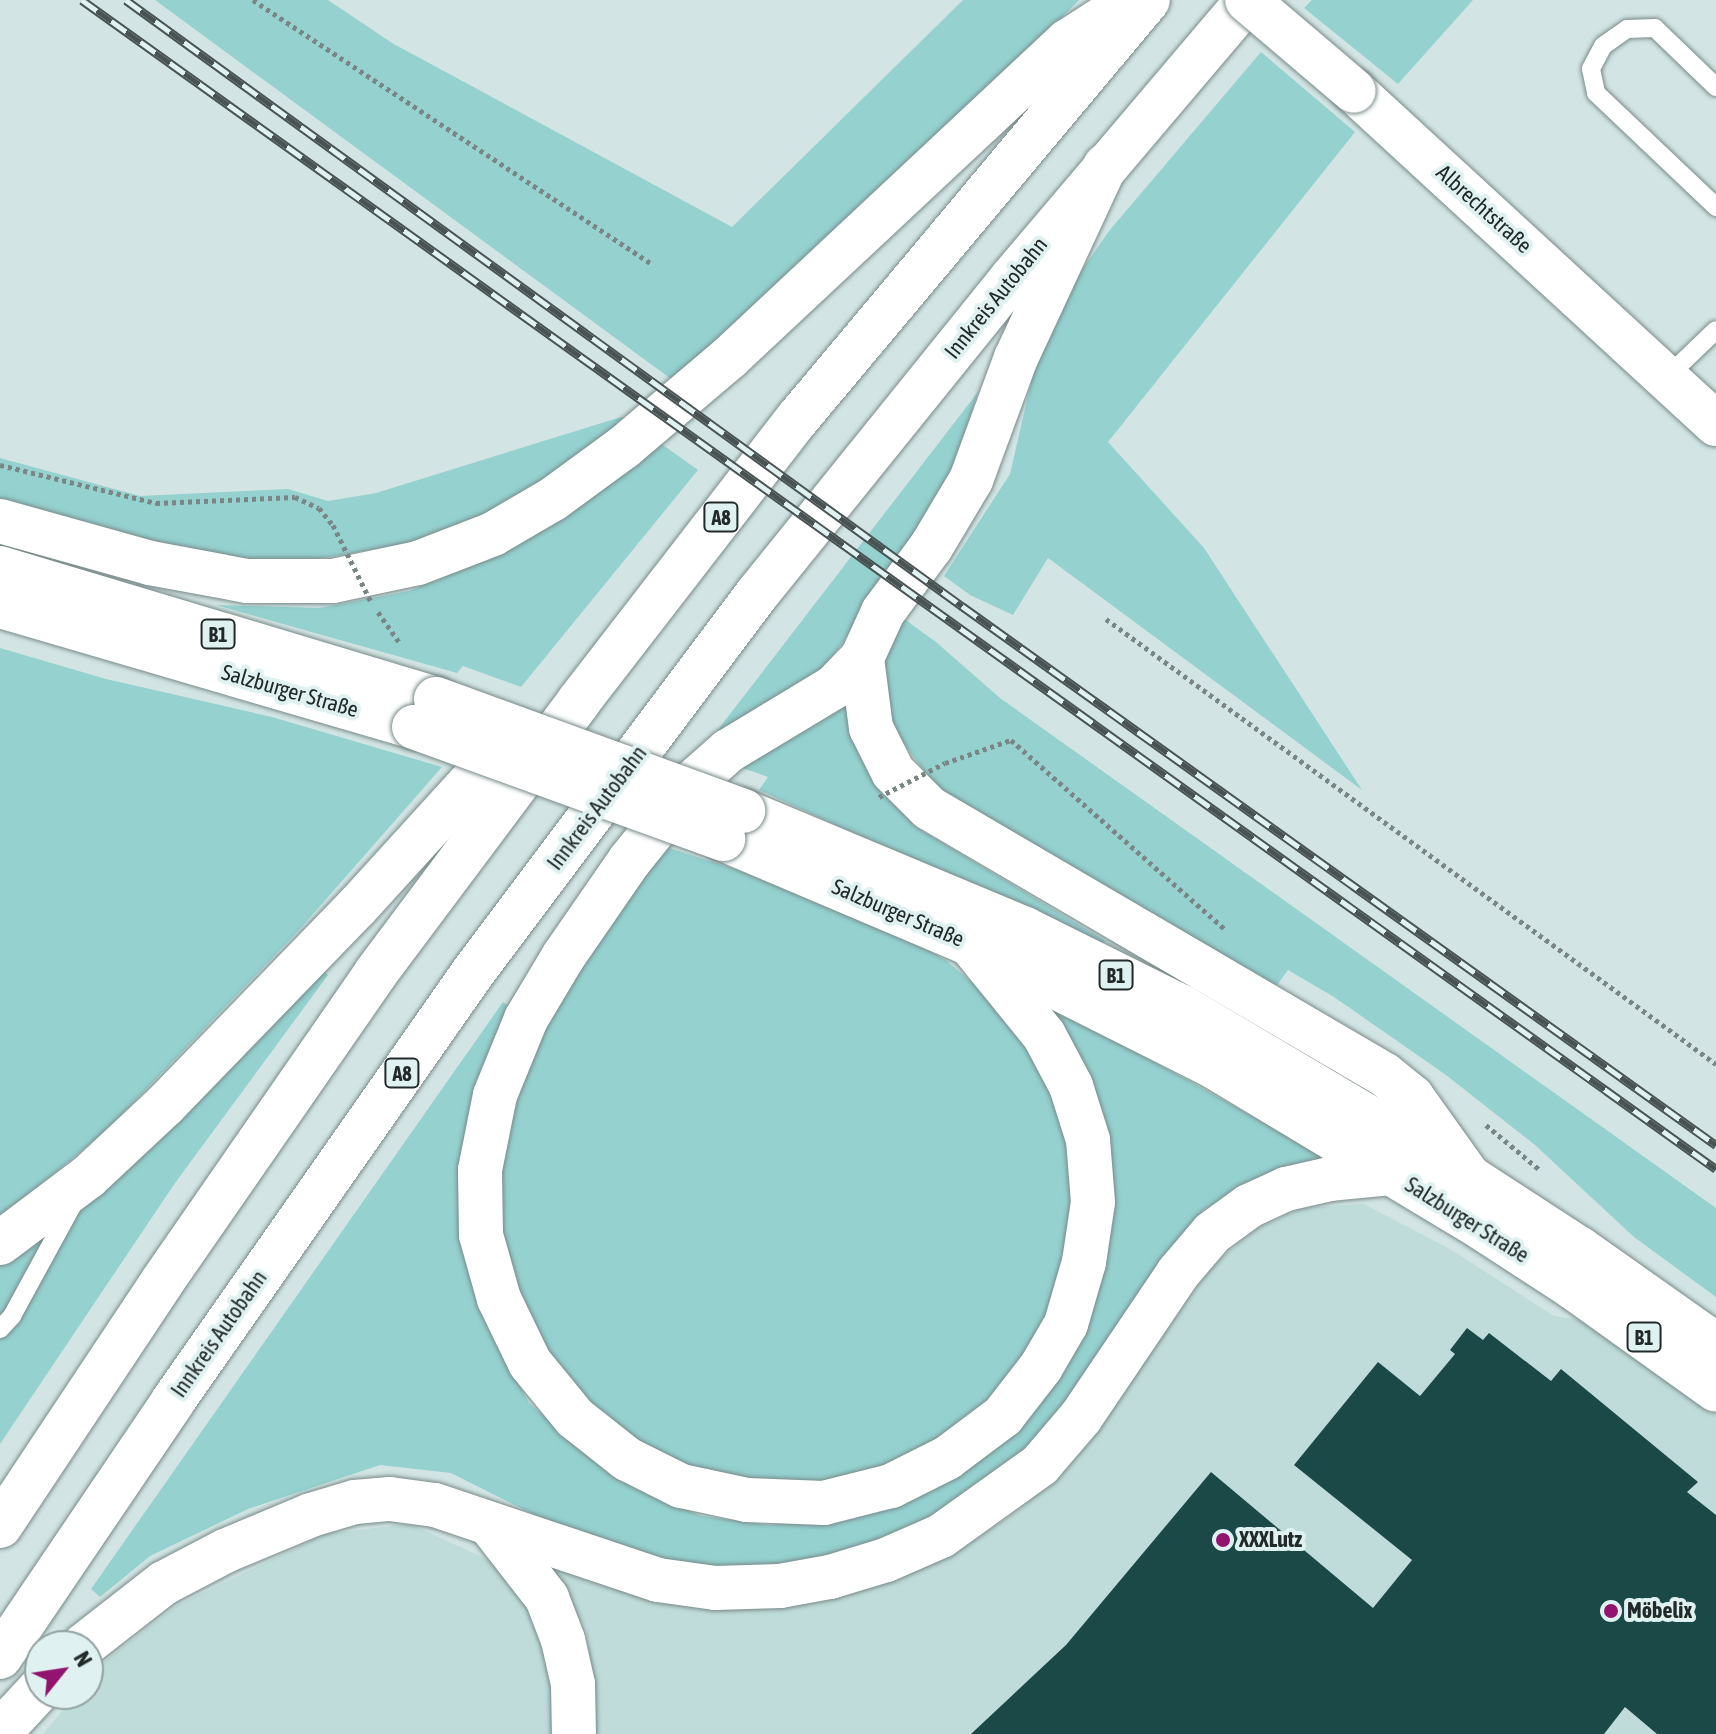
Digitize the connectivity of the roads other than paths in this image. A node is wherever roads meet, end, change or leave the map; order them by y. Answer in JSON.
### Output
{"nodes":[{"id":1,"x":1133,"y":0,"type":"edge"},
{"id":2,"x":1148,"y":0,"type":"edge"},
{"id":3,"x":1248,"y":0,"type":"edge"},
{"id":4,"x":1716,"y":87,"type":"edge"},
{"id":5,"x":1105,"y":166,"type":"junction"},
{"id":6,"x":1716,"y":207,"type":"edge"},
{"id":7,"x":1716,"y":330,"type":"edge"},
{"id":8,"x":1668,"y":376,"type":"junction"},
{"id":9,"x":1716,"y":424,"type":"edge"},
{"id":10,"x":0,"y":521,"type":"edge"},
{"id":11,"x":0,"y":568,"type":"edge"},
{"id":12,"x":0,"y":606,"type":"edge"},
{"id":13,"x":862,"y":658,"type":"junction"},
{"id":14,"x":579,"y":701,"type":"junction"},
{"id":15,"x":425,"y":713,"type":"junction"},
{"id":16,"x":733,"y":825,"type":"junction"},
{"id":17,"x":970,"y":944,"type":"junction"},
{"id":18,"x":1392,"y":1173,"type":"junction"},
{"id":19,"x":88,"y":1177,"type":"junction"},
{"id":20,"x":1469,"y":1177,"type":"junction"},
{"id":21,"x":0,"y":1243,"type":"edge"},
{"id":22,"x":0,"y":1329,"type":"edge"},
{"id":23,"x":1716,"y":1345,"type":"edge"},
{"id":24,"x":1716,"y":1390,"type":"edge"},
{"id":25,"x":0,"y":1526,"type":"edge"},
{"id":26,"x":492,"y":1527,"type":"junction"},
{"id":27,"x":104,"y":1630,"type":"edge"},
{"id":28,"x":0,"y":1657,"type":"edge"},
{"id":29,"x":24,"y":1706,"type":"edge"},
{"id":30,"x":0,"y":1732,"type":"edge"},
{"id":31,"x":574,"y":1734,"type":"edge"}],
"edges":[{"from":1,"to":10,"type":"main road"},
{"from":2,"to":14,"type":"main road","number":"A8"},
{"from":3,"to":5,"type":"main road","name":"Innkreis Autobahn","number":"A8"},
{"from":3,"to":8,"type":"main road","name":"Albrechtstraße","bridge":true},
{"from":4,"to":6,"type":"lane"},
{"from":5,"to":13,"type":"main road"},
{"from":5,"to":28,"type":"main road","name":"Innkreis Autobahn","number":"A8"},
{"from":7,"to":8,"type":"lane"},
{"from":8,"to":9,"type":"main road","name":"Albrechtstraße"},
{"from":11,"to":15,"type":"main road","name":"Salzburger Straße","number":"B1"},
{"from":12,"to":15,"type":"main road","name":"Salzburger Straße","number":"B1"},
{"from":13,"to":17,"type":"main road"},
{"from":13,"to":20,"type":"main road"},
{"from":14,"to":19,"type":"main road"},
{"from":14,"to":25,"type":"main road","number":"A8"},
{"from":15,"to":16,"type":"main road","name":"Salzburger Straße","number":"B1","bridge":true},
{"from":16,"to":17,"type":"main road","name":"Salzburger Straße","number":"B1"},
{"from":16,"to":20,"type":"main road","name":"Salzburger Straße","number":"B1"},
{"from":17,"to":18,"type":"main road","name":"Salzburger Straße","number":"B1"},
{"from":18,"to":24,"type":"main road","name":"Salzburger Straße","number":"B1"},
{"from":18,"to":26,"type":"main road"},
{"from":19,"to":21,"type":"main road"},
{"from":19,"to":22,"type":"lane"},
{"from":20,"to":23,"type":"main road","name":"Salzburger Straße","number":"B1"},
{"from":26,"to":27,"type":"main road"},
{"from":26,"to":31,"type":"main road"},
{"from":29,"to":30,"type":"main road"}]}
